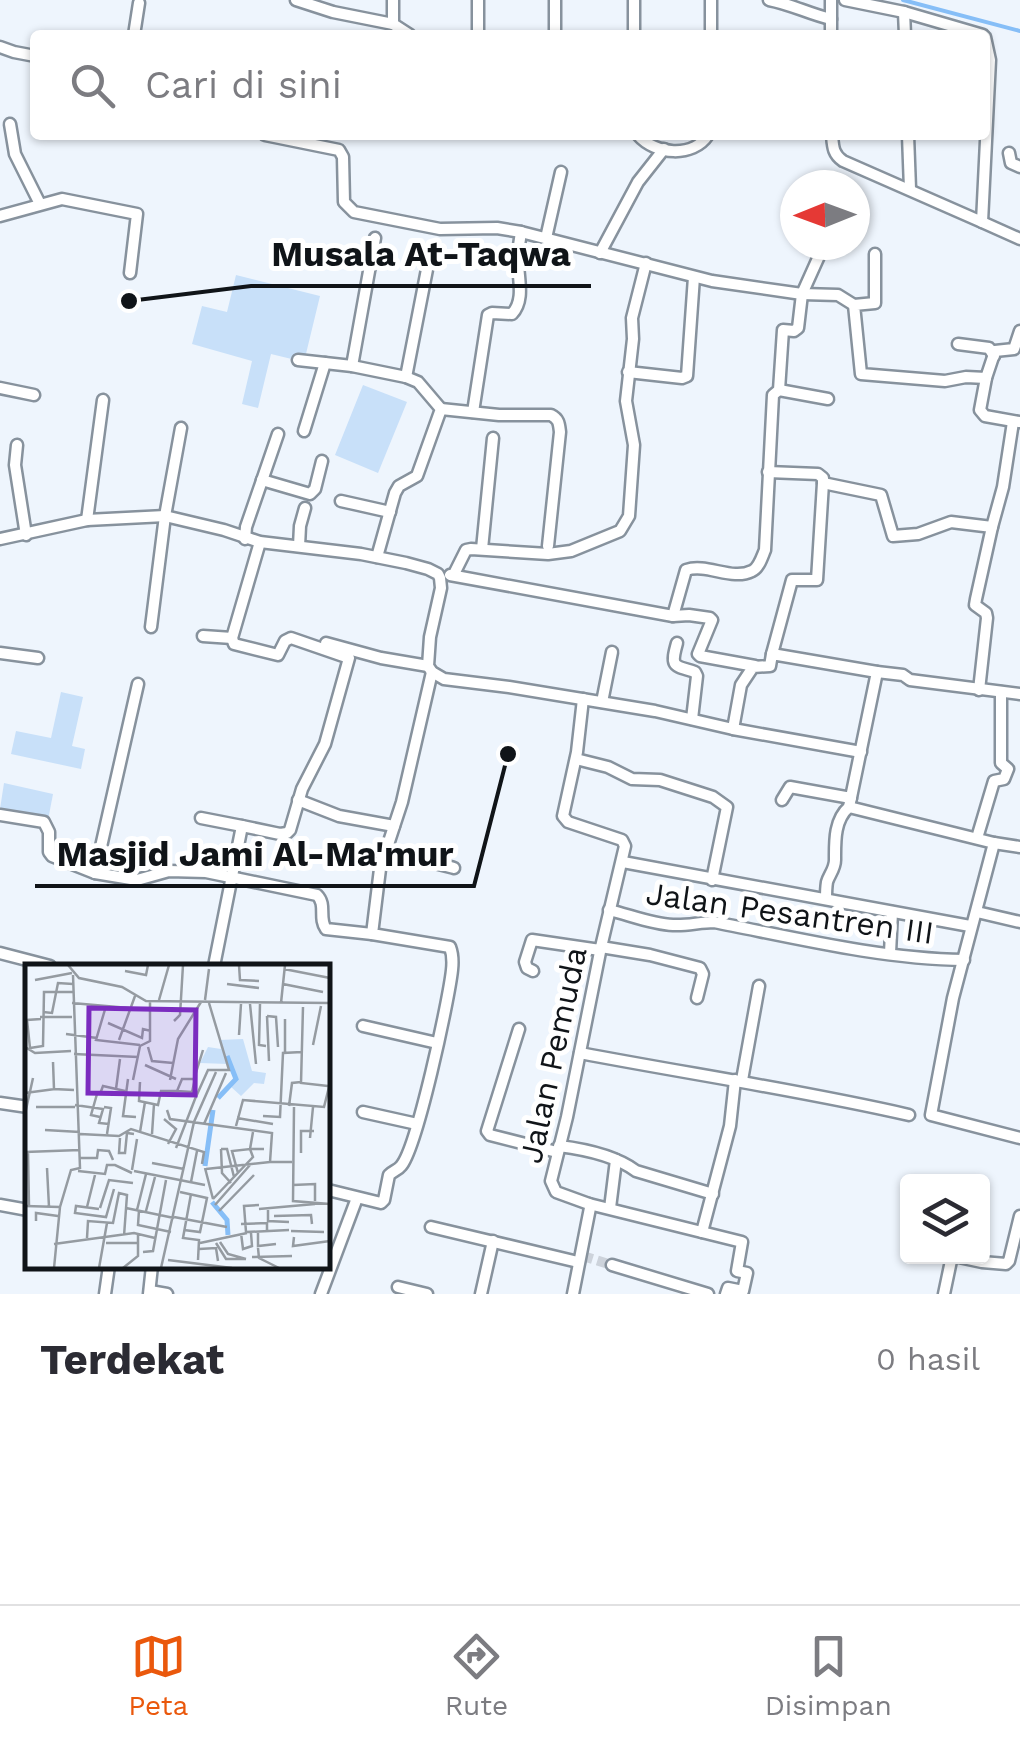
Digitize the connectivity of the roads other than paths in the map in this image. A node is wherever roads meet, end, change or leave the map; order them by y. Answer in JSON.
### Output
{"nodes":[{"id":1,"x":296,"y":0,"type":"edge"},
{"id":2,"x":392,"y":0,"type":"edge"},
{"id":3,"x":478,"y":0,"type":"edge"},
{"id":4,"x":556,"y":0,"type":"edge"},
{"id":5,"x":634,"y":0,"type":"edge"},
{"id":6,"x":710,"y":0,"type":"edge"},
{"id":7,"x":768,"y":0,"type":"edge"},
{"id":8,"x":831,"y":0,"type":"edge"},
{"id":9,"x":845,"y":0,"type":"edge"},
{"id":10,"x":799,"y":2,"type":"edge"},
{"id":11,"x":139,"y":3,"type":"dead end"},
{"id":12,"x":904,"y":12,"type":"junction"},
{"id":13,"x":831,"y":19,"type":"junction"},
{"id":14,"x":393,"y":24,"type":"junction"},
{"id":15,"x":135,"y":30,"type":"edge"},
{"id":16,"x":402,"y":30,"type":"edge"},
{"id":17,"x":478,"y":30,"type":"edge"},
{"id":18,"x":556,"y":30,"type":"edge"},
{"id":19,"x":634,"y":30,"type":"edge"},
{"id":20,"x":711,"y":30,"type":"edge"},
{"id":21,"x":831,"y":30,"type":"edge"},
{"id":22,"x":905,"y":30,"type":"edge"},
{"id":23,"x":964,"y":30,"type":"edge"},
{"id":24,"x":0,"y":47,"type":"edge"},
{"id":25,"x":30,"y":55,"type":"edge"},
{"id":26,"x":10,"y":124,"type":"dead end"},
{"id":27,"x":289,"y":140,"type":"edge"},
{"id":28,"x":641,"y":140,"type":"edge"},
{"id":29,"x":704,"y":140,"type":"edge"},
{"id":30,"x":832,"y":140,"type":"edge"},
{"id":31,"x":908,"y":140,"type":"edge"},
{"id":32,"x":986,"y":140,"type":"edge"},
{"id":33,"x":664,"y":149,"type":"junction"},
{"id":34,"x":1009,"y":153,"type":"dead end"},
{"id":35,"x":1020,"y":166,"type":"edge"},
{"id":36,"x":561,"y":172,"type":"dead end"},
{"id":37,"x":910,"y":189,"type":"junction"},
{"id":38,"x":40,"y":204,"type":"junction"},
{"id":39,"x":0,"y":216,"type":"edge"},
{"id":40,"x":982,"y":222,"type":"junction"},
{"id":41,"x":522,"y":232,"type":"junction"},
{"id":42,"x":375,"y":238,"type":"dead end"},
{"id":43,"x":546,"y":238,"type":"junction"},
{"id":44,"x":1020,"y":239,"type":"edge"},
{"id":45,"x":600,"y":253,"type":"junction"},
{"id":46,"x":430,"y":254,"type":"dead end"},
{"id":47,"x":874,"y":254,"type":"dead end"},
{"id":48,"x":817,"y":260,"type":"edge"},
{"id":49,"x":646,"y":263,"type":"junction"},
{"id":50,"x":130,"y":273,"type":"dead end"},
{"id":51,"x":694,"y":277,"type":"junction"},
{"id":52,"x":802,"y":294,"type":"junction"},
{"id":53,"x":854,"y":305,"type":"junction"},
{"id":54,"x":1020,"y":331,"type":"edge"},
{"id":55,"x":958,"y":344,"type":"dead end"},
{"id":56,"x":994,"y":356,"type":"junction"},
{"id":57,"x":298,"y":360,"type":"dead end"},
{"id":58,"x":326,"y":363,"type":"junction"},
{"id":59,"x":352,"y":366,"type":"junction"},
{"id":60,"x":628,"y":372,"type":"junction"},
{"id":61,"x":406,"y":378,"type":"junction"},
{"id":62,"x":986,"y":378,"type":"junction"},
{"id":63,"x":0,"y":388,"type":"edge"},
{"id":64,"x":779,"y":390,"type":"junction"},
{"id":65,"x":34,"y":394,"type":"dead end"},
{"id":66,"x":828,"y":398,"type":"dead end"},
{"id":67,"x":103,"y":400,"type":"dead end"},
{"id":68,"x":442,"y":409,"type":"junction"},
{"id":69,"x":473,"y":412,"type":"junction"},
{"id":70,"x":1016,"y":422,"type":"edge"},
{"id":71,"x":181,"y":428,"type":"dead end"},
{"id":72,"x":304,"y":431,"type":"dead end"},
{"id":73,"x":278,"y":434,"type":"dead end"},
{"id":74,"x":493,"y":438,"type":"dead end"},
{"id":75,"x":17,"y":444,"type":"dead end"},
{"id":76,"x":322,"y":461,"type":"dead end"},
{"id":77,"x":768,"y":472,"type":"junction"},
{"id":78,"x":262,"y":480,"type":"junction"},
{"id":79,"x":823,"y":483,"type":"junction"},
{"id":80,"x":341,"y":502,"type":"dead end"},
{"id":81,"x":305,"y":508,"type":"dead end"},
{"id":82,"x":390,"y":512,"type":"junction"},
{"id":83,"x":165,"y":516,"type":"junction"},
{"id":84,"x":87,"y":520,"type":"junction"},
{"id":85,"x":992,"y":526,"type":"junction"},
{"id":86,"x":26,"y":535,"type":"junction"},
{"id":87,"x":245,"y":538,"type":"junction"},
{"id":88,"x":0,"y":540,"type":"edge"},
{"id":89,"x":260,"y":542,"type":"junction"},
{"id":90,"x":299,"y":546,"type":"junction"},
{"id":91,"x":548,"y":546,"type":"dead end"},
{"id":92,"x":482,"y":549,"type":"junction"},
{"id":93,"x":377,"y":557,"type":"junction"},
{"id":94,"x":454,"y":574,"type":"junction"},
{"id":95,"x":440,"y":578,"type":"junction"},
{"id":96,"x":673,"y":616,"type":"junction"},
{"id":97,"x":151,"y":627,"type":"dead end"},
{"id":98,"x":203,"y":636,"type":"dead end"},
{"id":99,"x":232,"y":638,"type":"junction"},
{"id":100,"x":678,"y":642,"type":"dead end"},
{"id":101,"x":308,"y":644,"type":"junction"},
{"id":102,"x":612,"y":652,"type":"dead end"},
{"id":103,"x":0,"y":653,"type":"edge"},
{"id":104,"x":772,"y":654,"type":"junction"},
{"id":105,"x":38,"y":658,"type":"dead end"},
{"id":106,"x":756,"y":666,"type":"junction"},
{"id":107,"x":430,"y":669,"type":"junction"},
{"id":108,"x":873,"y":672,"type":"junction"},
{"id":109,"x":138,"y":684,"type":"dead end"},
{"id":110,"x":979,"y":690,"type":"junction"},
{"id":111,"x":1001,"y":692,"type":"junction"},
{"id":112,"x":1020,"y":694,"type":"edge"},
{"id":113,"x":582,"y":699,"type":"junction"},
{"id":114,"x":602,"y":702,"type":"junction"},
{"id":115,"x":692,"y":719,"type":"junction"},
{"id":116,"x":733,"y":728,"type":"junction"},
{"id":117,"x":861,"y":752,"type":"junction"},
{"id":118,"x":576,"y":760,"type":"junction"},
{"id":119,"x":298,"y":800,"type":"junction"},
{"id":120,"x":782,"y":800,"type":"dead end"},
{"id":121,"x":850,"y":803,"type":"junction"},
{"id":122,"x":0,"y":815,"type":"edge"},
{"id":123,"x":201,"y":818,"type":"dead end"},
{"id":124,"x":242,"y":826,"type":"junction"},
{"id":125,"x":394,"y":826,"type":"junction"},
{"id":126,"x":977,"y":838,"type":"junction"},
{"id":127,"x":994,"y":843,"type":"junction"},
{"id":128,"x":1020,"y":847,"type":"edge"},
{"id":129,"x":384,"y":854,"type":"junction"},
{"id":130,"x":622,"y":862,"type":"junction"},
{"id":131,"x":454,"y":868,"type":"dead end"},
{"id":132,"x":95,"y":873,"type":"junction"},
{"id":133,"x":233,"y":878,"type":"junction"},
{"id":134,"x":712,"y":880,"type":"junction"},
{"id":135,"x":826,"y":898,"type":"junction"},
{"id":136,"x":609,"y":910,"type":"junction"},
{"id":137,"x":892,"y":912,"type":"junction"},
{"id":138,"x":977,"y":912,"type":"junction"},
{"id":139,"x":1020,"y":922,"type":"edge"},
{"id":140,"x":970,"y":926,"type":"junction"},
{"id":141,"x":372,"y":934,"type":"junction"},
{"id":142,"x":600,"y":948,"type":"junction"},
{"id":143,"x":890,"y":953,"type":"junction"},
{"id":144,"x":0,"y":954,"type":"edge"},
{"id":145,"x":964,"y":960,"type":"junction"},
{"id":146,"x":42,"y":964,"type":"edge"},
{"id":147,"x":214,"y":964,"type":"edge"},
{"id":148,"x":533,"y":971,"type":"dead end"},
{"id":149,"x":759,"y":986,"type":"dead end"},
{"id":150,"x":697,"y":998,"type":"dead end"},
{"id":151,"x":363,"y":1026,"type":"dead end"},
{"id":152,"x":519,"y":1029,"type":"dead end"},
{"id":153,"x":437,"y":1043,"type":"junction"},
{"id":154,"x":580,"y":1052,"type":"junction"},
{"id":155,"x":739,"y":1080,"type":"junction"},
{"id":156,"x":0,"y":1103,"type":"edge"},
{"id":157,"x":25,"y":1106,"type":"edge"},
{"id":158,"x":363,"y":1112,"type":"dead end"},
{"id":159,"x":909,"y":1115,"type":"dead end"},
{"id":160,"x":417,"y":1124,"type":"junction"},
{"id":161,"x":1020,"y":1138,"type":"edge"},
{"id":162,"x":558,"y":1149,"type":"junction"},
{"id":163,"x":616,"y":1160,"type":"junction"},
{"id":164,"x":330,"y":1191,"type":"edge"},
{"id":165,"x":712,"y":1194,"type":"junction"},
{"id":166,"x":357,"y":1198,"type":"junction"},
{"id":167,"x":589,"y":1204,"type":"junction"},
{"id":168,"x":0,"y":1206,"type":"edge"},
{"id":169,"x":610,"y":1208,"type":"junction"},
{"id":170,"x":25,"y":1210,"type":"edge"},
{"id":171,"x":1020,"y":1216,"type":"edge"},
{"id":172,"x":431,"y":1228,"type":"dead end"},
{"id":173,"x":702,"y":1232,"type":"junction"},
{"id":174,"x":493,"y":1241,"type":"junction"},
{"id":175,"x":580,"y":1258,"type":"junction"},
{"id":176,"x":990,"y":1263,"type":"edge"},
{"id":177,"x":612,"y":1264,"type":"tunnel mouth"},
{"id":178,"x":951,"y":1264,"type":"edge"},
{"id":179,"x":109,"y":1269,"type":"edge"},
{"id":180,"x":398,"y":1288,"type":"dead end"},
{"id":181,"x":150,"y":1292,"type":"edge"},
{"id":182,"x":105,"y":1294,"type":"edge"},
{"id":183,"x":167,"y":1294,"type":"edge"},
{"id":184,"x":321,"y":1294,"type":"edge"},
{"id":185,"x":427,"y":1294,"type":"edge"},
{"id":186,"x":481,"y":1294,"type":"edge"},
{"id":187,"x":572,"y":1294,"type":"edge"},
{"id":188,"x":708,"y":1294,"type":"edge"},
{"id":189,"x":726,"y":1294,"type":"edge"},
{"id":190,"x":944,"y":1294,"type":"edge"}],
"edges":[{"from":1,"to":14,"type":"street"},
{"from":2,"to":14,"type":"street"},
{"from":3,"to":17,"type":"street"},
{"from":4,"to":18,"type":"street"},
{"from":5,"to":19,"type":"street"},
{"from":6,"to":20,"type":"street"},
{"from":7,"to":10,"type":"street"},
{"from":8,"to":13,"type":"street"},
{"from":9,"to":12,"type":"street"},
{"from":10,"to":13,"type":"street"},
{"from":11,"to":15,"type":"street"},
{"from":12,"to":22,"type":"street"},
{"from":12,"to":23,"type":"street"},
{"from":13,"to":21,"type":"street"},
{"from":14,"to":16,"type":"street"},
{"from":24,"to":25,"type":"street"},
{"from":26,"to":38,"type":"street"},
{"from":27,"to":41,"type":"street"},
{"from":28,"to":33,"type":"street"},
{"from":29,"to":33,"type":"street"},
{"from":30,"to":37,"type":"street"},
{"from":31,"to":37,"type":"street"},
{"from":32,"to":40,"type":"street"},
{"from":33,"to":45,"type":"street"},
{"from":34,"to":35,"type":"street"},
{"from":36,"to":43,"type":"street"},
{"from":37,"to":40,"type":"street"},
{"from":38,"to":39,"type":"street"},
{"from":38,"to":50,"type":"street"},
{"from":40,"to":44,"type":"street"},
{"from":41,"to":43,"type":"street"},
{"from":41,"to":69,"type":"street"},
{"from":42,"to":59,"type":"street"},
{"from":43,"to":45,"type":"street"},
{"from":45,"to":49,"type":"street"},
{"from":46,"to":61,"type":"street"},
{"from":47,"to":53,"type":"street"},
{"from":48,"to":52,"type":"street"},
{"from":49,"to":51,"type":"street"},
{"from":49,"to":60,"type":"street"},
{"from":51,"to":52,"type":"street"},
{"from":51,"to":60,"type":"street"},
{"from":52,"to":53,"type":"street"},
{"from":52,"to":64,"type":"street"},
{"from":53,"to":62,"type":"street"},
{"from":54,"to":56,"type":"street"},
{"from":55,"to":56,"type":"street"},
{"from":56,"to":62,"type":"street"},
{"from":57,"to":58,"type":"street"},
{"from":58,"to":59,"type":"street"},
{"from":58,"to":72,"type":"street"},
{"from":59,"to":61,"type":"street"},
{"from":60,"to":92,"type":"street"},
{"from":61,"to":68,"type":"street"},
{"from":62,"to":70,"type":"street"},
{"from":63,"to":65,"type":"street"},
{"from":64,"to":66,"type":"street"},
{"from":64,"to":77,"type":"street"},
{"from":67,"to":84,"type":"street"},
{"from":68,"to":69,"type":"street"},
{"from":68,"to":82,"type":"street"},
{"from":69,"to":91,"type":"street"},
{"from":70,"to":85,"type":"street"},
{"from":71,"to":83,"type":"street"},
{"from":73,"to":78,"type":"street"},
{"from":74,"to":92,"type":"street"},
{"from":75,"to":86,"type":"street"},
{"from":76,"to":78,"type":"street"},
{"from":77,"to":79,"type":"street"},
{"from":77,"to":96,"type":"street"},
{"from":78,"to":87,"type":"street"},
{"from":79,"to":85,"type":"street"},
{"from":79,"to":104,"type":"street"},
{"from":80,"to":82,"type":"street"},
{"from":81,"to":90,"type":"street"},
{"from":82,"to":93,"type":"street"},
{"from":83,"to":84,"type":"street"},
{"from":83,"to":87,"type":"street"},
{"from":83,"to":97,"type":"street"},
{"from":84,"to":86,"type":"street"},
{"from":85,"to":110,"type":"street"},
{"from":86,"to":88,"type":"street"},
{"from":87,"to":89,"type":"street"},
{"from":89,"to":90,"type":"street"},
{"from":89,"to":99,"type":"street"},
{"from":90,"to":93,"type":"street"},
{"from":92,"to":94,"type":"street"},
{"from":93,"to":95,"type":"street"},
{"from":94,"to":95,"type":"street"},
{"from":94,"to":96,"type":"street"},
{"from":95,"to":107,"type":"street"},
{"from":96,"to":106,"type":"street"},
{"from":98,"to":99,"type":"street"},
{"from":99,"to":101,"type":"street"},
{"from":100,"to":115,"type":"street"},
{"from":101,"to":107,"type":"street"},
{"from":101,"to":119,"type":"street"},
{"from":102,"to":114,"type":"street"},
{"from":103,"to":105,"type":"street"},
{"from":104,"to":106,"type":"street"},
{"from":104,"to":108,"type":"street"},
{"from":106,"to":116,"type":"street"},
{"from":107,"to":113,"type":"street"},
{"from":107,"to":125,"type":"street"},
{"from":108,"to":110,"type":"street"},
{"from":108,"to":117,"type":"street"},
{"from":109,"to":132,"type":"street"},
{"from":110,"to":111,"type":"street"},
{"from":111,"to":112,"type":"street"},
{"from":111,"to":126,"type":"street"},
{"from":113,"to":114,"type":"street"},
{"from":113,"to":118,"type":"street"},
{"from":114,"to":115,"type":"street"},
{"from":115,"to":116,"type":"street"},
{"from":116,"to":117,"type":"street"},
{"from":117,"to":121,"type":"street"},
{"from":118,"to":130,"type":"street"},
{"from":118,"to":134,"type":"street"},
{"from":119,"to":124,"type":"street"},
{"from":119,"to":125,"type":"street"},
{"from":120,"to":121,"type":"street"},
{"from":121,"to":126,"type":"street"},
{"from":121,"to":135,"type":"street"},
{"from":122,"to":132,"type":"street"},
{"from":123,"to":124,"type":"street"},
{"from":124,"to":133,"type":"street"},
{"from":125,"to":129,"type":"street"},
{"from":126,"to":127,"type":"street"},
{"from":127,"to":128,"type":"street"},
{"from":127,"to":138,"type":"street"},
{"from":129,"to":131,"type":"street"},
{"from":129,"to":141,"type":"street"},
{"from":130,"to":134,"type":"street"},
{"from":130,"to":136,"type":"street","name":"Jalan Pemuda"},
{"from":132,"to":133,"type":"street"},
{"from":133,"to":141,"type":"street"},
{"from":133,"to":147,"type":"street"},
{"from":134,"to":135,"type":"street"},
{"from":135,"to":137,"type":"street"},
{"from":136,"to":142,"type":"street","name":"Jalan Pemuda"},
{"from":136,"to":143,"type":"street","name":"Jalan Pesantren III"},
{"from":137,"to":140,"type":"street"},
{"from":137,"to":143,"type":"street"},
{"from":138,"to":139,"type":"street"},
{"from":138,"to":140,"type":"street"},
{"from":140,"to":145,"type":"street"},
{"from":141,"to":153,"type":"street"},
{"from":142,"to":148,"type":"street"},
{"from":142,"to":150,"type":"street"},
{"from":142,"to":154,"type":"street","name":"Jalan Pemuda"},
{"from":143,"to":145,"type":"street","name":"Jalan Pesantren III"},
{"from":144,"to":146,"type":"street"},
{"from":145,"to":161,"type":"street"},
{"from":149,"to":155,"type":"street"},
{"from":151,"to":153,"type":"street"},
{"from":152,"to":162,"type":"street"},
{"from":153,"to":160,"type":"street"},
{"from":154,"to":155,"type":"street"},
{"from":154,"to":162,"type":"street","name":"Jalan Pemuda"},
{"from":155,"to":159,"type":"street"},
{"from":155,"to":165,"type":"street"},
{"from":156,"to":157,"type":"street"},
{"from":158,"to":160,"type":"street"},
{"from":160,"to":166,"type":"street"},
{"from":162,"to":163,"type":"street"},
{"from":162,"to":167,"type":"street","name":"Jalan Pemuda"},
{"from":163,"to":165,"type":"street"},
{"from":163,"to":169,"type":"street"},
{"from":164,"to":166,"type":"street"},
{"from":165,"to":173,"type":"street"},
{"from":166,"to":184,"type":"street"},
{"from":167,"to":169,"type":"street"},
{"from":167,"to":175,"type":"street"},
{"from":168,"to":170,"type":"street"},
{"from":169,"to":173,"type":"street"},
{"from":171,"to":176,"type":"street"},
{"from":172,"to":174,"type":"street"},
{"from":173,"to":189,"type":"street"},
{"from":174,"to":175,"type":"street"},
{"from":174,"to":186,"type":"street"},
{"from":175,"to":187,"type":"street"},
{"from":177,"to":188,"type":"street"},
{"from":178,"to":190,"type":"street"},
{"from":179,"to":182,"type":"street"},
{"from":180,"to":185,"type":"street"},
{"from":181,"to":183,"type":"street"}]}
